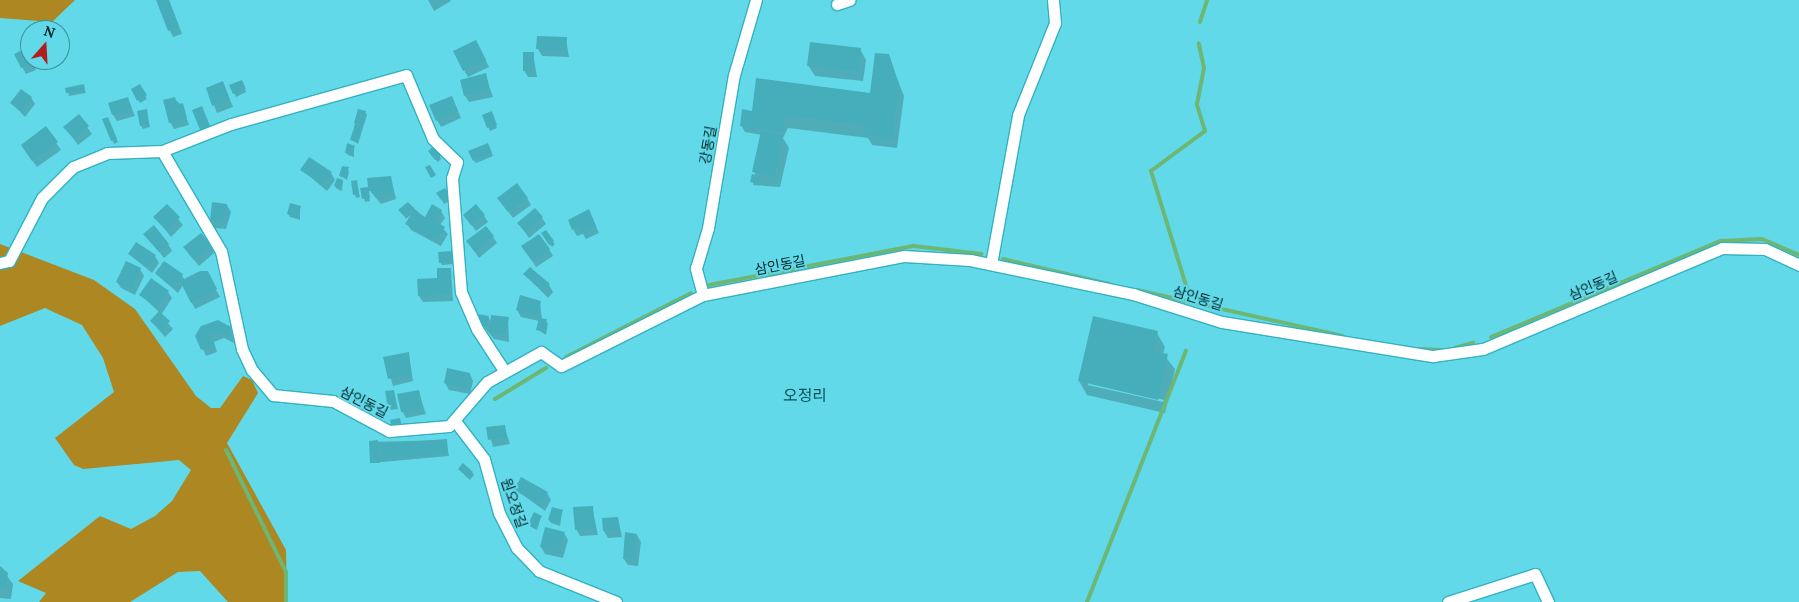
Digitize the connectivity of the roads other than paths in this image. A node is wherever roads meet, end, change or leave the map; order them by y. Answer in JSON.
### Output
{"nodes":[{"id":1,"x":756,"y":0,"type":"edge"},
{"id":2,"x":849,"y":0,"type":"edge"},
{"id":3,"x":1054,"y":0,"type":"edge"},
{"id":4,"x":837,"y":4,"type":"dead end"},
{"id":5,"x":162,"y":151,"type":"junction"},
{"id":6,"x":0,"y":262,"type":"edge"},
{"id":7,"x":991,"y":264,"type":"junction"},
{"id":8,"x":1799,"y":265,"type":"edge"},
{"id":9,"x":703,"y":295,"type":"junction"},
{"id":10,"x":505,"y":372,"type":"junction"},
{"id":11,"x":455,"y":421,"type":"junction"},
{"id":12,"x":616,"y":602,"type":"edge"},
{"id":13,"x":1448,"y":602,"type":"edge"},
{"id":14,"x":1548,"y":602,"type":"edge"}],
"edges":[{"from":1,"to":9,"type":"street","name":"강동길"},
{"from":2,"to":4,"type":"street"},
{"from":3,"to":7,"type":"street"},
{"from":5,"to":6,"type":"street"},
{"from":5,"to":10,"type":"street"},
{"from":5,"to":11,"type":"street","name":"삼인동길"},
{"from":7,"to":8,"type":"street","name":"삼인동길"},
{"from":7,"to":9,"type":"street","name":"삼인동길"},
{"from":9,"to":10,"type":"street","name":"삼인동길"},
{"from":10,"to":11,"type":"street","name":"삼인동길"},
{"from":11,"to":12,"type":"street","name":"원오정길"},
{"from":13,"to":14,"type":"street"}]}
